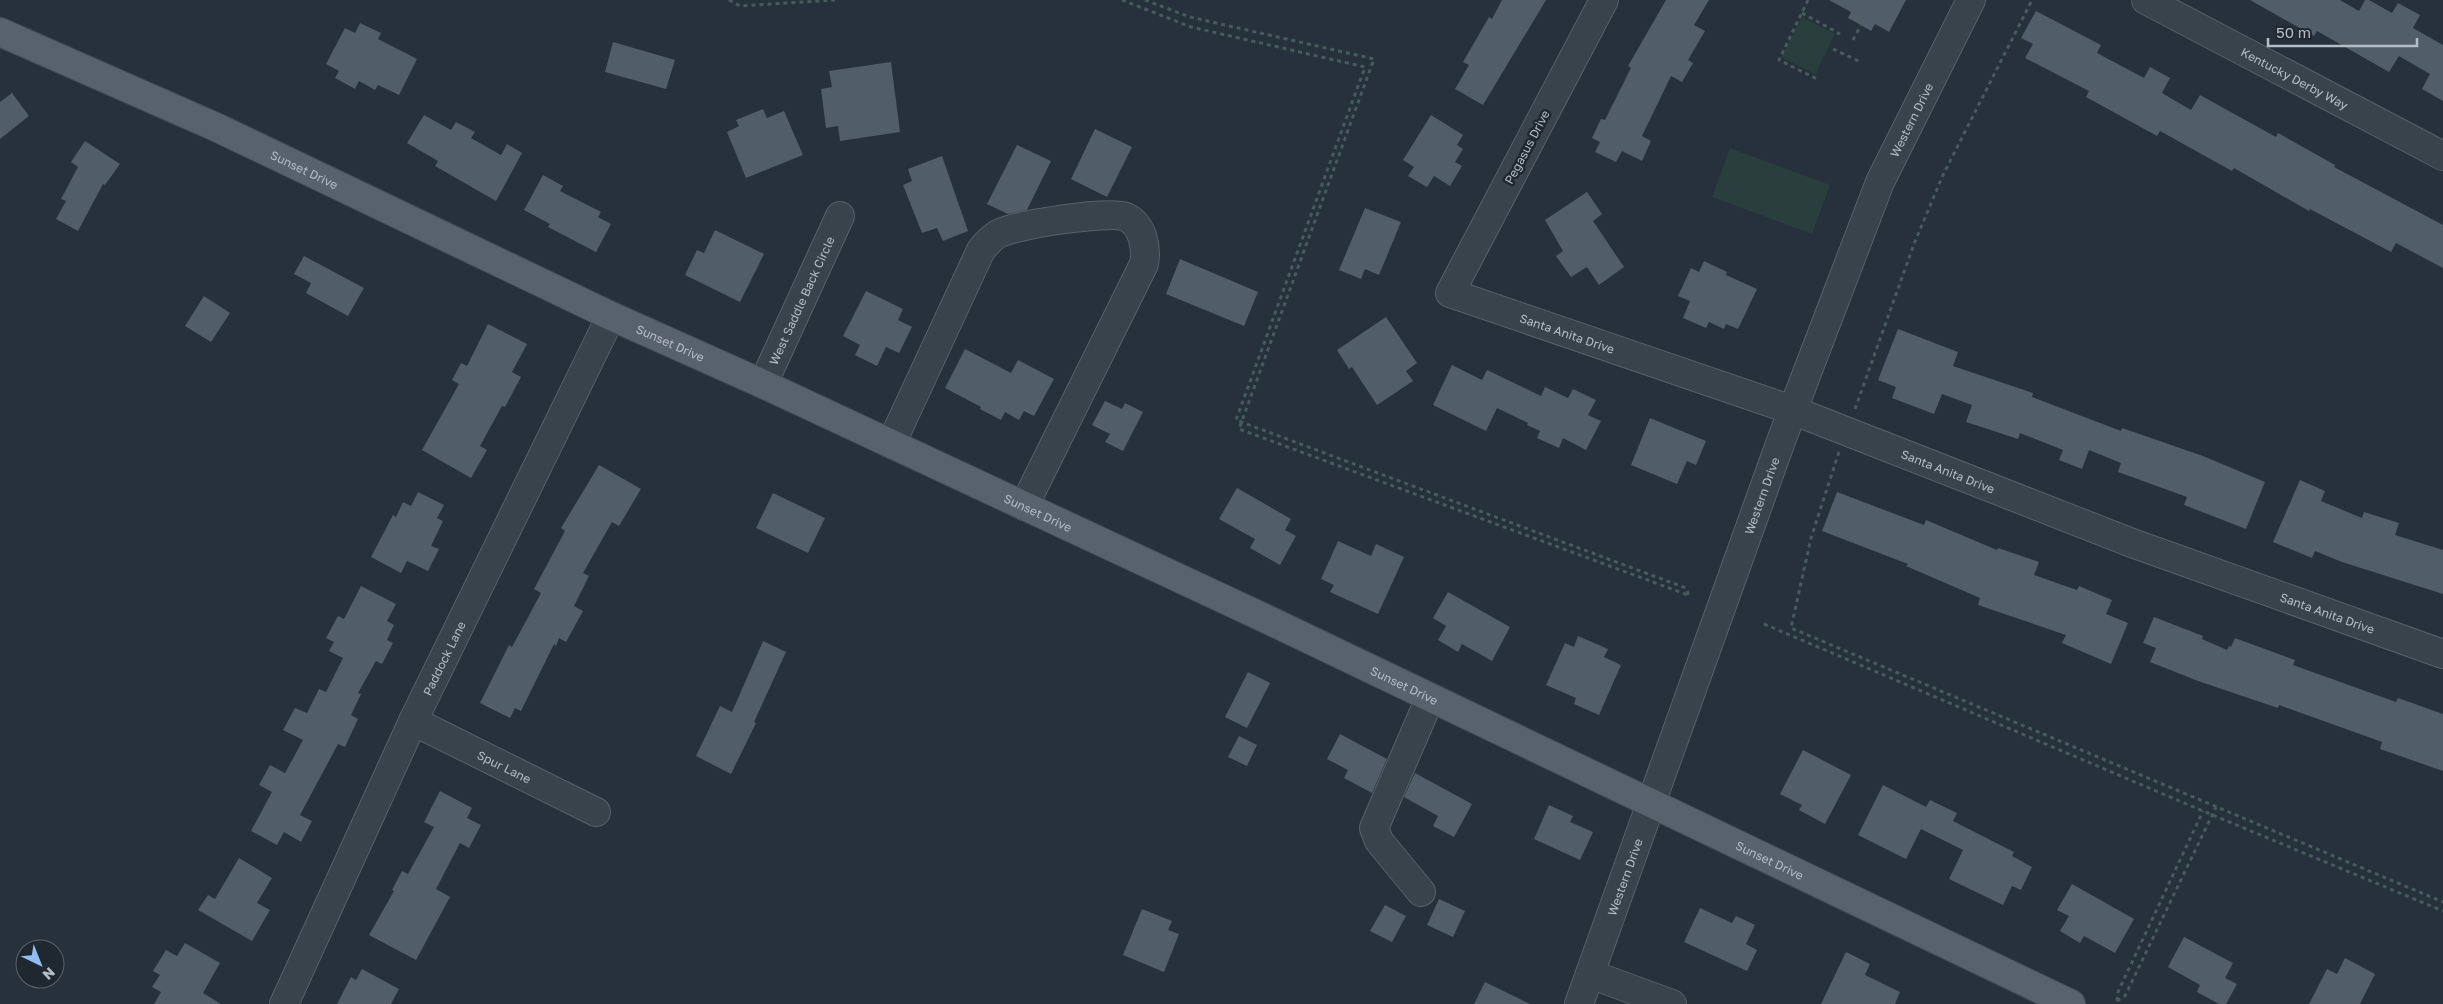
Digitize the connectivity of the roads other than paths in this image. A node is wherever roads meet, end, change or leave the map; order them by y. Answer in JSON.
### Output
{"nodes":[{"id":1,"x":1604,"y":0,"type":"edge"},
{"id":2,"x":1970,"y":0,"type":"edge"},
{"id":3,"x":2146,"y":0,"type":"edge"},
{"id":4,"x":0,"y":32,"type":"edge"},
{"id":5,"x":2443,"y":156,"type":"edge"},
{"id":6,"x":840,"y":216,"type":"dead end"},
{"id":7,"x":1450,"y":293,"type":"joint"},
{"id":8,"x":611,"y":316,"type":"junction"},
{"id":9,"x":764,"y":384,"type":"junction"},
{"id":10,"x":1792,"y":410,"type":"junction"},
{"id":11,"x":891,"y":444,"type":"junction"},
{"id":12,"x":1024,"y":506,"type":"junction"},
{"id":13,"x":2443,"y":654,"type":"edge"},
{"id":14,"x":1430,"y":698,"type":"junction"},
{"id":15,"x":413,"y":721,"type":"junction"},
{"id":16,"x":1651,"y":803,"type":"junction"},
{"id":17,"x":596,"y":812,"type":"dead end"},
{"id":18,"x":1421,"y":892,"type":"dead end"},
{"id":19,"x":1590,"y":974,"type":"junction"},
{"id":20,"x":284,"y":1004,"type":"edge"},
{"id":21,"x":1579,"y":1004,"type":"edge"},
{"id":22,"x":1672,"y":1004,"type":"edge"},
{"id":23,"x":2071,"y":1004,"type":"edge"}],
"edges":[{"from":1,"to":7,"type":"street","name":"Pegasus Drive"},
{"from":2,"to":10,"type":"street","name":"Western Drive"},
{"from":3,"to":5,"type":"street","name":"Kentucky Derby Way"},
{"from":4,"to":8,"type":"main road","name":"Sunset Drive"},
{"from":6,"to":9,"type":"street","name":"West Saddle Back Circle"},
{"from":7,"to":10,"type":"street","name":"Santa Anita Drive"},
{"from":8,"to":9,"type":"main road","name":"Sunset Drive"},
{"from":8,"to":15,"type":"street","name":"Paddock Lane"},
{"from":9,"to":11,"type":"main road","name":"Sunset Drive"},
{"from":10,"to":13,"type":"street","name":"Santa Anita Drive"},
{"from":10,"to":16,"type":"street","name":"Western Drive"},
{"from":11,"to":12,"type":"main road","name":"Sunset Drive"},
{"from":11,"to":12,"type":"street"},
{"from":12,"to":14,"type":"main road","name":"Sunset Drive"},
{"from":14,"to":16,"type":"main road","name":"Sunset Drive"},
{"from":14,"to":18,"type":"street"},
{"from":15,"to":17,"type":"street","name":"Spur Lane"},
{"from":15,"to":20,"type":"street","name":"Paddock Lane"},
{"from":16,"to":19,"type":"street","name":"Western Drive"},
{"from":16,"to":23,"type":"main road","name":"Sunset Drive"},
{"from":19,"to":21,"type":"street","name":"Western Drive"},
{"from":19,"to":22,"type":"street"}]}
